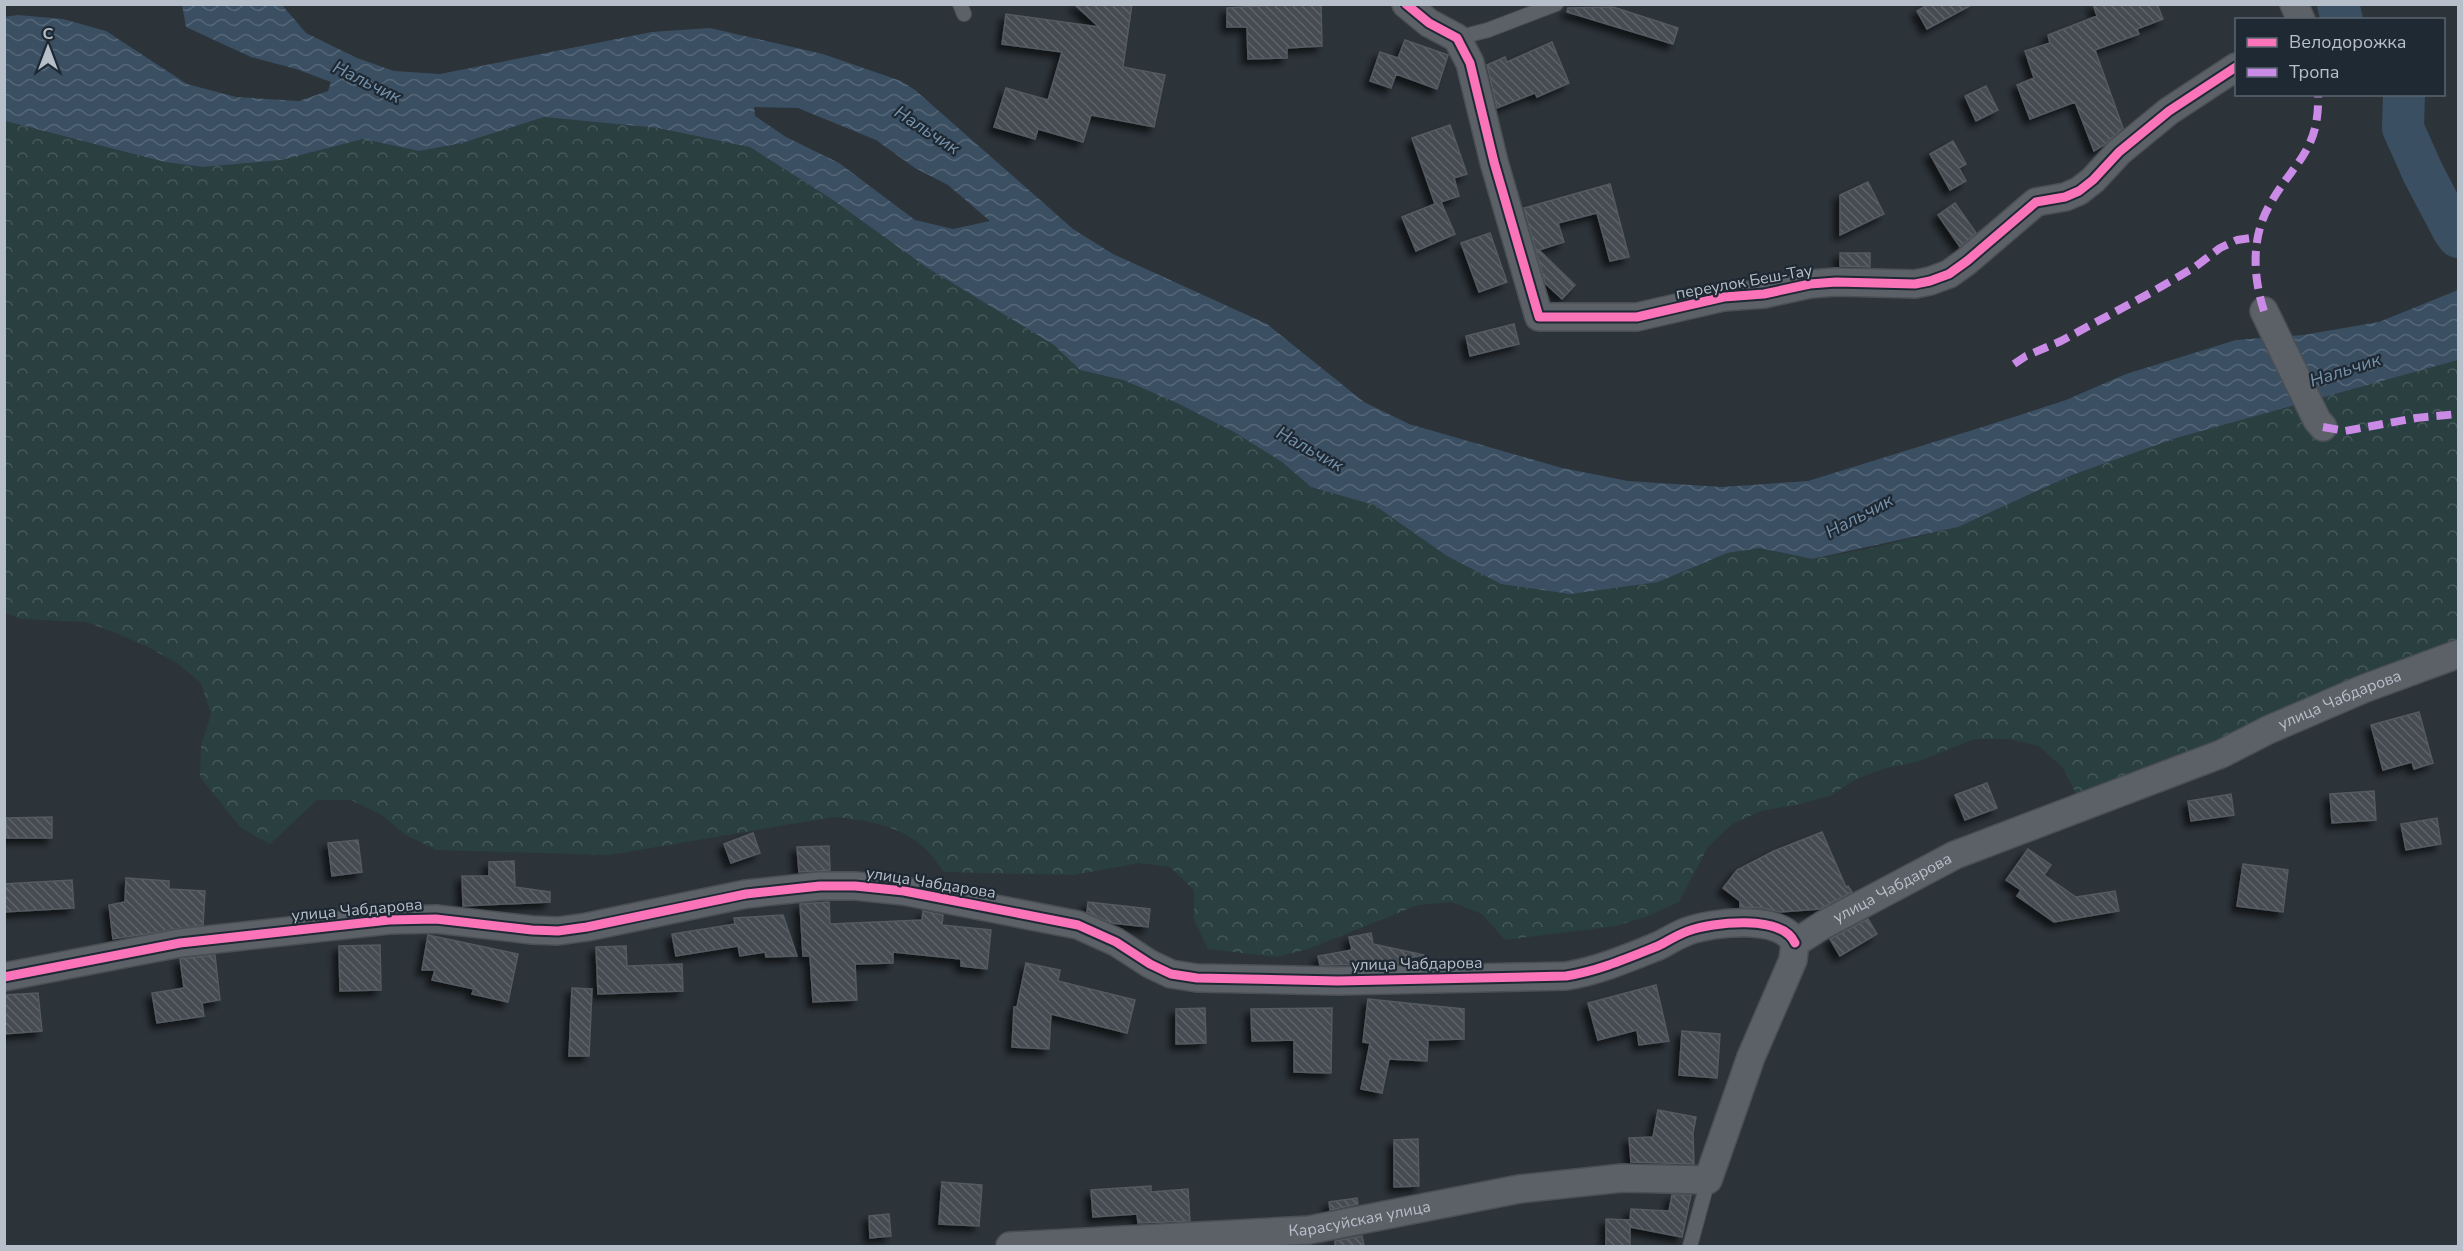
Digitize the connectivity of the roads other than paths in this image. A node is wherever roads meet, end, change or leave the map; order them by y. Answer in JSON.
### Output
{"nodes":[{"id":1,"x":1406,"y":4,"type":"edge"},
{"id":2,"x":1556,"y":4,"type":"edge"},
{"id":3,"x":2294,"y":4,"type":"edge"},
{"id":4,"x":2300,"y":18,"type":"edge"},
{"id":5,"x":1458,"y":38,"type":"junction"},
{"id":6,"x":2235,"y":68,"type":"edge"},
{"id":7,"x":2265,"y":313,"type":"dead end"},
{"id":8,"x":2320,"y":424,"type":"dead end"},
{"id":9,"x":2458,"y":654,"type":"edge"},
{"id":10,"x":1795,"y":943,"type":"junction"},
{"id":11,"x":4,"y":977,"type":"edge"},
{"id":12,"x":1708,"y":1180,"type":"junction"},
{"id":13,"x":1067,"y":1245,"type":"edge"},
{"id":14,"x":1010,"y":1246,"type":"edge"},
{"id":15,"x":1690,"y":1246,"type":"edge"}],
"edges":[{"from":1,"to":5,"type":"street"},
{"from":2,"to":5,"type":"lane"},
{"from":3,"to":4,"type":"street"},
{"from":5,"to":6,"type":"street","name":"переулок Беш-Тау"},
{"from":7,"to":8,"type":"street"},
{"from":9,"to":10,"type":"street","name":"улица Чабдарова"},
{"from":10,"to":11,"type":"street","name":"улица Чабдарова"},
{"from":10,"to":12,"type":"street"},
{"from":12,"to":13,"type":"street","name":"Карасуйская улица"},
{"from":12,"to":15,"type":"lane"},
{"from":13,"to":14,"type":"street","name":"Карасуйская улица"}]}
